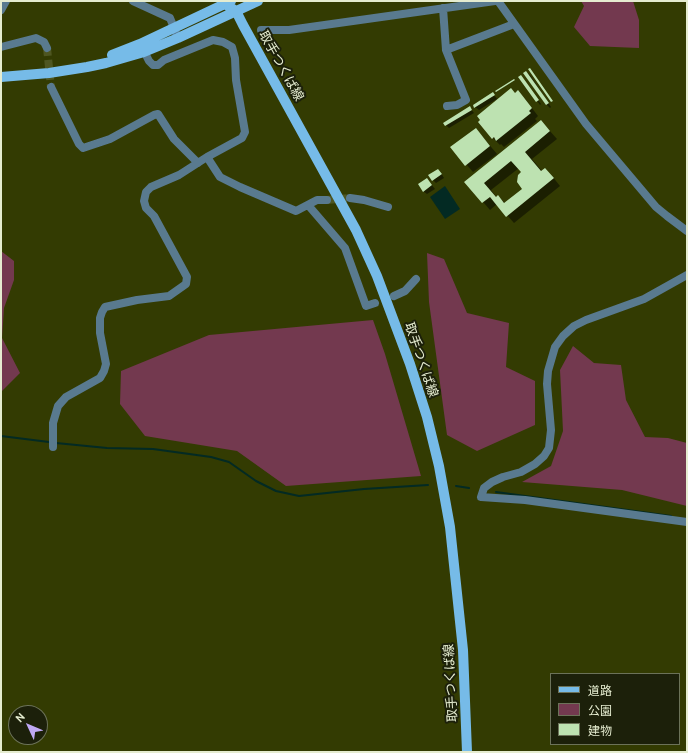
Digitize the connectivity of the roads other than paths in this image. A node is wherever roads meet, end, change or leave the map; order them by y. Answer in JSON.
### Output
{"nodes":[{"id":1,"x":6,"y":1,"type":"edge"},
{"id":2,"x":133,"y":1,"type":"edge"},
{"id":3,"x":258,"y":1,"type":"edge"},
{"id":4,"x":495,"y":1,"type":"edge"},
{"id":5,"x":498,"y":1,"type":"edge"},
{"id":6,"x":230,"y":4,"type":"edge"},
{"id":7,"x":443,"y":8,"type":"junction"},
{"id":8,"x":1,"y":10,"type":"edge"},
{"id":9,"x":514,"y":24,"type":"junction"},
{"id":10,"x":174,"y":28,"type":"junction"},
{"id":11,"x":261,"y":30,"type":"dead end"},
{"id":12,"x":178,"y":38,"type":"junction"},
{"id":13,"x":1,"y":47,"type":"edge"},
{"id":14,"x":46,"y":48,"type":"dead end"},
{"id":15,"x":142,"y":48,"type":"junction"},
{"id":16,"x":446,"y":50,"type":"junction"},
{"id":17,"x":1,"y":77,"type":"edge"},
{"id":18,"x":51,"y":87,"type":"tunnel mouth"},
{"id":19,"x":447,"y":106,"type":"dead end"},
{"id":20,"x":207,"y":157,"type":"junction"},
{"id":21,"x":198,"y":163,"type":"junction"},
{"id":22,"x":350,"y":198,"type":"tunnel mouth"},
{"id":23,"x":327,"y":200,"type":"tunnel mouth"},
{"id":24,"x":308,"y":205,"type":"junction"},
{"id":25,"x":388,"y":207,"type":"dead end"},
{"id":26,"x":687,"y":231,"type":"edge"},
{"id":27,"x":687,"y":275,"type":"edge"},
{"id":28,"x":416,"y":279,"type":"dead end"},
{"id":29,"x":394,"y":296,"type":"dead end"},
{"id":30,"x":375,"y":304,"type":"dead end"},
{"id":31,"x":53,"y":447,"type":"dead end"},
{"id":32,"x":687,"y":522,"type":"edge"},
{"id":33,"x":467,"y":752,"type":"edge"}],
"edges":[{"from":1,"to":8,"type":"street"},
{"from":2,"to":10,"type":"street"},
{"from":3,"to":6,"type":"main road"},
{"from":4,"to":7,"type":"street"},
{"from":5,"to":9,"type":"street"},
{"from":6,"to":10,"type":"main road"},
{"from":6,"to":12,"type":"main road"},
{"from":6,"to":33,"type":"main road","name":"取手つくば線"},
{"from":7,"to":11,"type":"street"},
{"from":7,"to":16,"type":"street"},
{"from":9,"to":16,"type":"street"},
{"from":9,"to":26,"type":"street"},
{"from":10,"to":12,"type":"street"},
{"from":10,"to":15,"type":"main road"},
{"from":12,"to":15,"type":"main road"},
{"from":13,"to":14,"type":"street"},
{"from":15,"to":17,"type":"main road"},
{"from":15,"to":20,"type":"street"},
{"from":16,"to":19,"type":"street"},
{"from":18,"to":21,"type":"street"},
{"from":20,"to":21,"type":"street"},
{"from":20,"to":24,"type":"street"},
{"from":21,"to":31,"type":"street"},
{"from":22,"to":25,"type":"street"},
{"from":23,"to":24,"type":"street"},
{"from":24,"to":30,"type":"street"},
{"from":27,"to":32,"type":"street"},
{"from":28,"to":29,"type":"street"}]}
